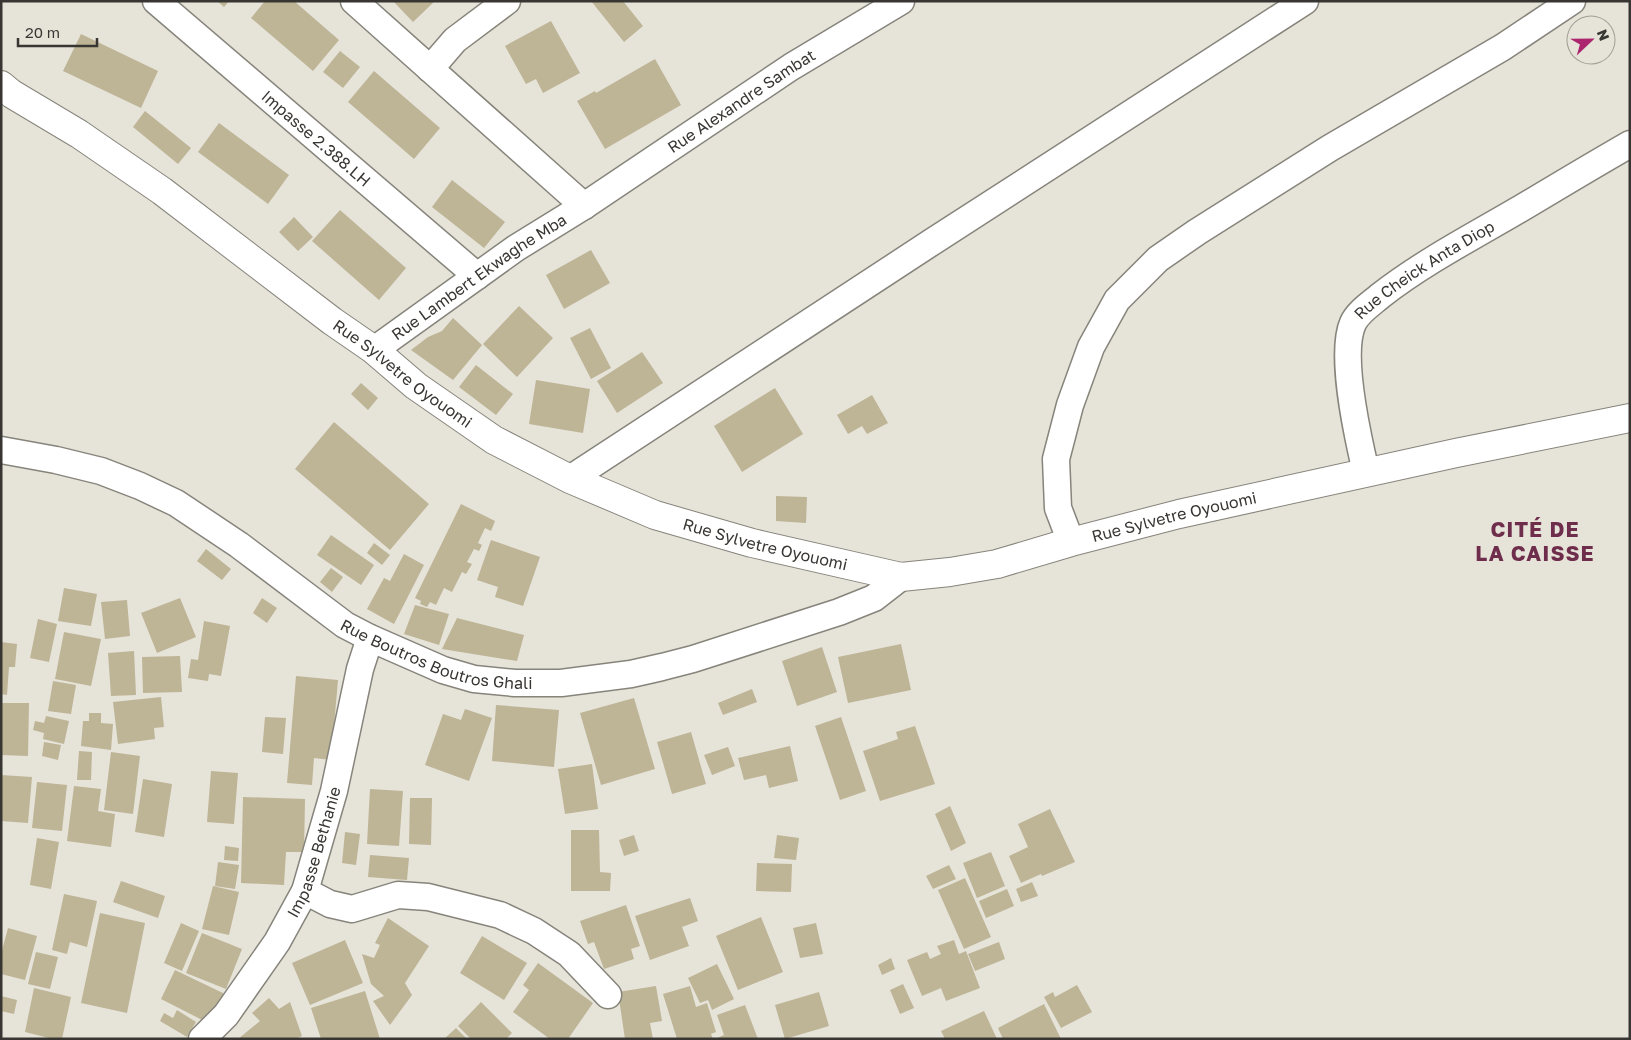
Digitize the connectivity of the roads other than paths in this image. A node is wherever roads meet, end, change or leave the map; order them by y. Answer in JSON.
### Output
{"nodes":[{"id":1,"x":156,"y":1,"type":"edge"},
{"id":2,"x":354,"y":1,"type":"edge"},
{"id":3,"x":507,"y":1,"type":"edge"},
{"id":4,"x":901,"y":1,"type":"edge"},
{"id":5,"x":1304,"y":1,"type":"edge"},
{"id":6,"x":1572,"y":1,"type":"edge"},
{"id":7,"x":430,"y":69,"type":"junction"},
{"id":8,"x":5,"y":90,"type":"edge"},
{"id":9,"x":1630,"y":144,"type":"edge"},
{"id":10,"x":584,"y":206,"type":"junction"},
{"id":11,"x":477,"y":276,"type":"junction"},
{"id":12,"x":374,"y":350,"type":"junction"},
{"id":13,"x":1630,"y":418,"type":"edge"},
{"id":14,"x":1,"y":450,"type":"edge"},
{"id":15,"x":1366,"y":472,"type":"junction"},
{"id":16,"x":570,"y":480,"type":"junction"},
{"id":17,"x":1072,"y":542,"type":"junction"},
{"id":18,"x":901,"y":577,"type":"junction"},
{"id":19,"x":370,"y":638,"type":"junction"},
{"id":20,"x":305,"y":891,"type":"junction"},
{"id":21,"x":608,"y":995,"type":"dead end"},
{"id":22,"x":202,"y":1039,"type":"edge"}],
"edges":[{"from":1,"to":11,"type":"street","name":"Impasse 2.388.LH"},
{"from":2,"to":7,"type":"street"},
{"from":3,"to":7,"type":"street"},
{"from":4,"to":10,"type":"street","name":"Rue Alexandre Sambat"},
{"from":5,"to":16,"type":"street"},
{"from":6,"to":17,"type":"street"},
{"from":7,"to":10,"type":"street"},
{"from":8,"to":12,"type":"street","name":"Rue Sylvetre Oyouomi"},
{"from":9,"to":15,"type":"street","name":"Rue Cheick Anta Diop"},
{"from":10,"to":11,"type":"street","name":"Rue Lambert Ekwaghe Mba"},
{"from":11,"to":12,"type":"street","name":"Rue Lambert Ekwaghe Mba"},
{"from":12,"to":16,"type":"street","name":"Rue Sylvetre Oyouomi"},
{"from":13,"to":15,"type":"street","name":"Rue Sylvetre Oyouomi"},
{"from":14,"to":19,"type":"street","name":"Rue Boutros Boutros Ghali"},
{"from":15,"to":17,"type":"street","name":"Rue Sylvetre Oyouomi"},
{"from":16,"to":18,"type":"street","name":"Rue Sylvetre Oyouomi"},
{"from":17,"to":18,"type":"street","name":"Rue Sylvetre Oyouomi"},
{"from":18,"to":19,"type":"street","name":"Rue Boutros Boutros Ghali"},
{"from":19,"to":20,"type":"street","name":"Impasse Bethanie"},
{"from":20,"to":21,"type":"street"},
{"from":20,"to":22,"type":"street","name":"Impasse Bethanie"}]}
